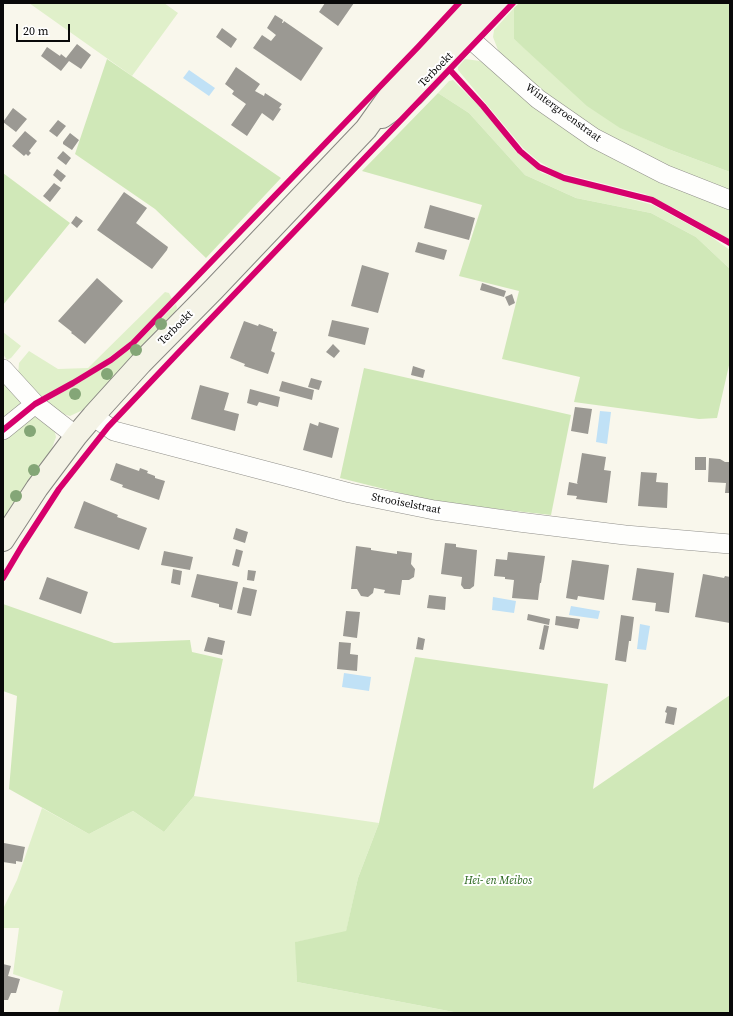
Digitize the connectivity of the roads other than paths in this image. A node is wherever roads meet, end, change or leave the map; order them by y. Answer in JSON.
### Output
{"nodes":[{"id":1,"x":475,"y":3,"type":"edge"},
{"id":2,"x":500,"y":3,"type":"edge"},
{"id":3,"x":461,"y":30,"type":"junction"},
{"id":4,"x":730,"y":200,"type":"edge"},
{"id":5,"x":3,"y":369,"type":"edge"},
{"id":6,"x":34,"y":404,"type":"junction"},
{"id":7,"x":93,"y":416,"type":"junction"},
{"id":8,"x":3,"y":430,"type":"edge"},
{"id":9,"x":76,"y":436,"type":"junction"},
{"id":10,"x":3,"y":540,"type":"edge"},
{"id":11,"x":730,"y":544,"type":"edge"}],
"edges":[{"from":1,"to":3,"type":"main road","name":"Terboekt"},
{"from":2,"to":3,"type":"main road","name":"Terboekt"},
{"from":3,"to":4,"type":"street","name":"Wintergroenstraat"},
{"from":3,"to":7,"type":"main road","name":"Terboekt"},
{"from":5,"to":6,"type":"street"},
{"from":6,"to":8,"type":"street"},
{"from":6,"to":9,"type":"street"},
{"from":7,"to":9,"type":"main road","name":"Terboekt"},
{"from":7,"to":11,"type":"street","name":"Strooiselstraat"},
{"from":9,"to":10,"type":"main road","name":"Terboekt"}]}
